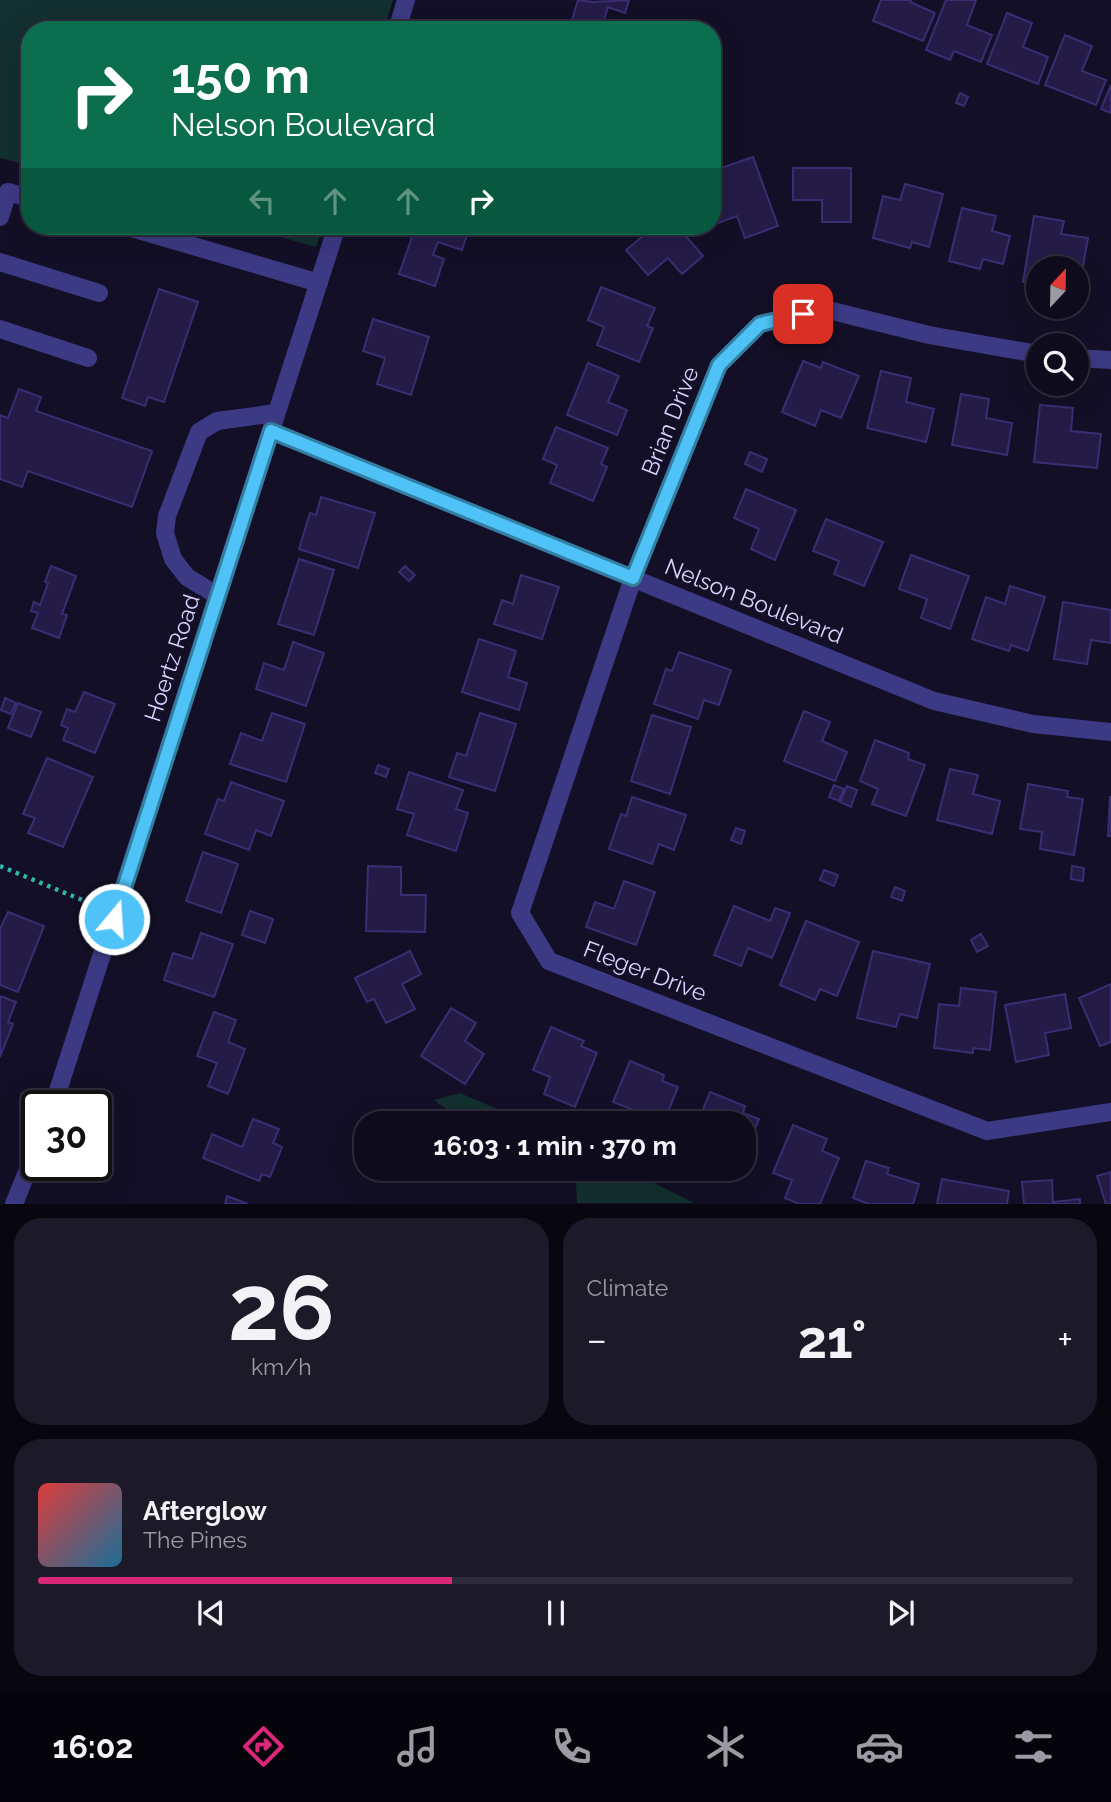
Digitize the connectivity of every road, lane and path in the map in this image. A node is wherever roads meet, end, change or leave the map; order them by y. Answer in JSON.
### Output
{"nodes":[{"id":1,"x":406,"y":0,"type":"edge"},
{"id":2,"x":400,"y":21,"type":"edge"},
{"id":3,"x":21,"y":195,"type":"edge"},
{"id":4,"x":2,"y":206,"type":"edge"},
{"id":5,"x":156,"y":235,"type":"edge"},
{"id":6,"x":334,"y":235,"type":"edge"},
{"id":7,"x":0,"y":262,"type":"edge"},
{"id":8,"x":319,"y":283,"type":"junction"},
{"id":9,"x":99,"y":293,"type":"dead end"},
{"id":10,"x":0,"y":329,"type":"edge"},
{"id":11,"x":1026,"y":352,"type":"edge"},
{"id":12,"x":88,"y":358,"type":"dead end"},
{"id":13,"x":1089,"y":359,"type":"edge"},
{"id":14,"x":1111,"y":360,"type":"edge"},
{"id":15,"x":276,"y":413,"type":"junction"},
{"id":16,"x":271,"y":431,"type":"junction"},
{"id":17,"x":633,"y":578,"type":"junction"},
{"id":18,"x":218,"y":596,"type":"junction"},
{"id":19,"x":1111,"y":732,"type":"edge"},
{"id":20,"x":0,"y":866,"type":"edge"},
{"id":21,"x":92,"y":904,"type":"dead end"},
{"id":22,"x":58,"y":1090,"type":"edge"},
{"id":23,"x":1111,"y":1112,"type":"edge"},
{"id":24,"x":23,"y":1181,"type":"edge"},
{"id":25,"x":14,"y":1203,"type":"edge"}],
"edges":[{"from":1,"to":2,"type":"street"},
{"from":3,"to":4,"type":"street"},
{"from":5,"to":8,"type":"street"},
{"from":6,"to":8,"type":"street","name":"Hoertz Road"},
{"from":7,"to":9,"type":"street"},
{"from":8,"to":15,"type":"street","name":"Hoertz Road"},
{"from":10,"to":12,"type":"street"},
{"from":11,"to":17,"type":"street","name":"Brian Drive"},
{"from":13,"to":14,"type":"street"},
{"from":15,"to":16,"type":"street","name":"Hoertz Road"},
{"from":15,"to":18,"type":"street"},
{"from":16,"to":17,"type":"street","name":"Nelson Boulevard"},
{"from":16,"to":18,"type":"street","name":"Hoertz Road"},
{"from":17,"to":19,"type":"street","name":"Nelson Boulevard"},
{"from":17,"to":23,"type":"street","name":"Fleger Drive"},
{"from":18,"to":22,"type":"street","name":"Hoertz Road"},
{"from":20,"to":21,"type":"path"},
{"from":24,"to":25,"type":"street"}]}
